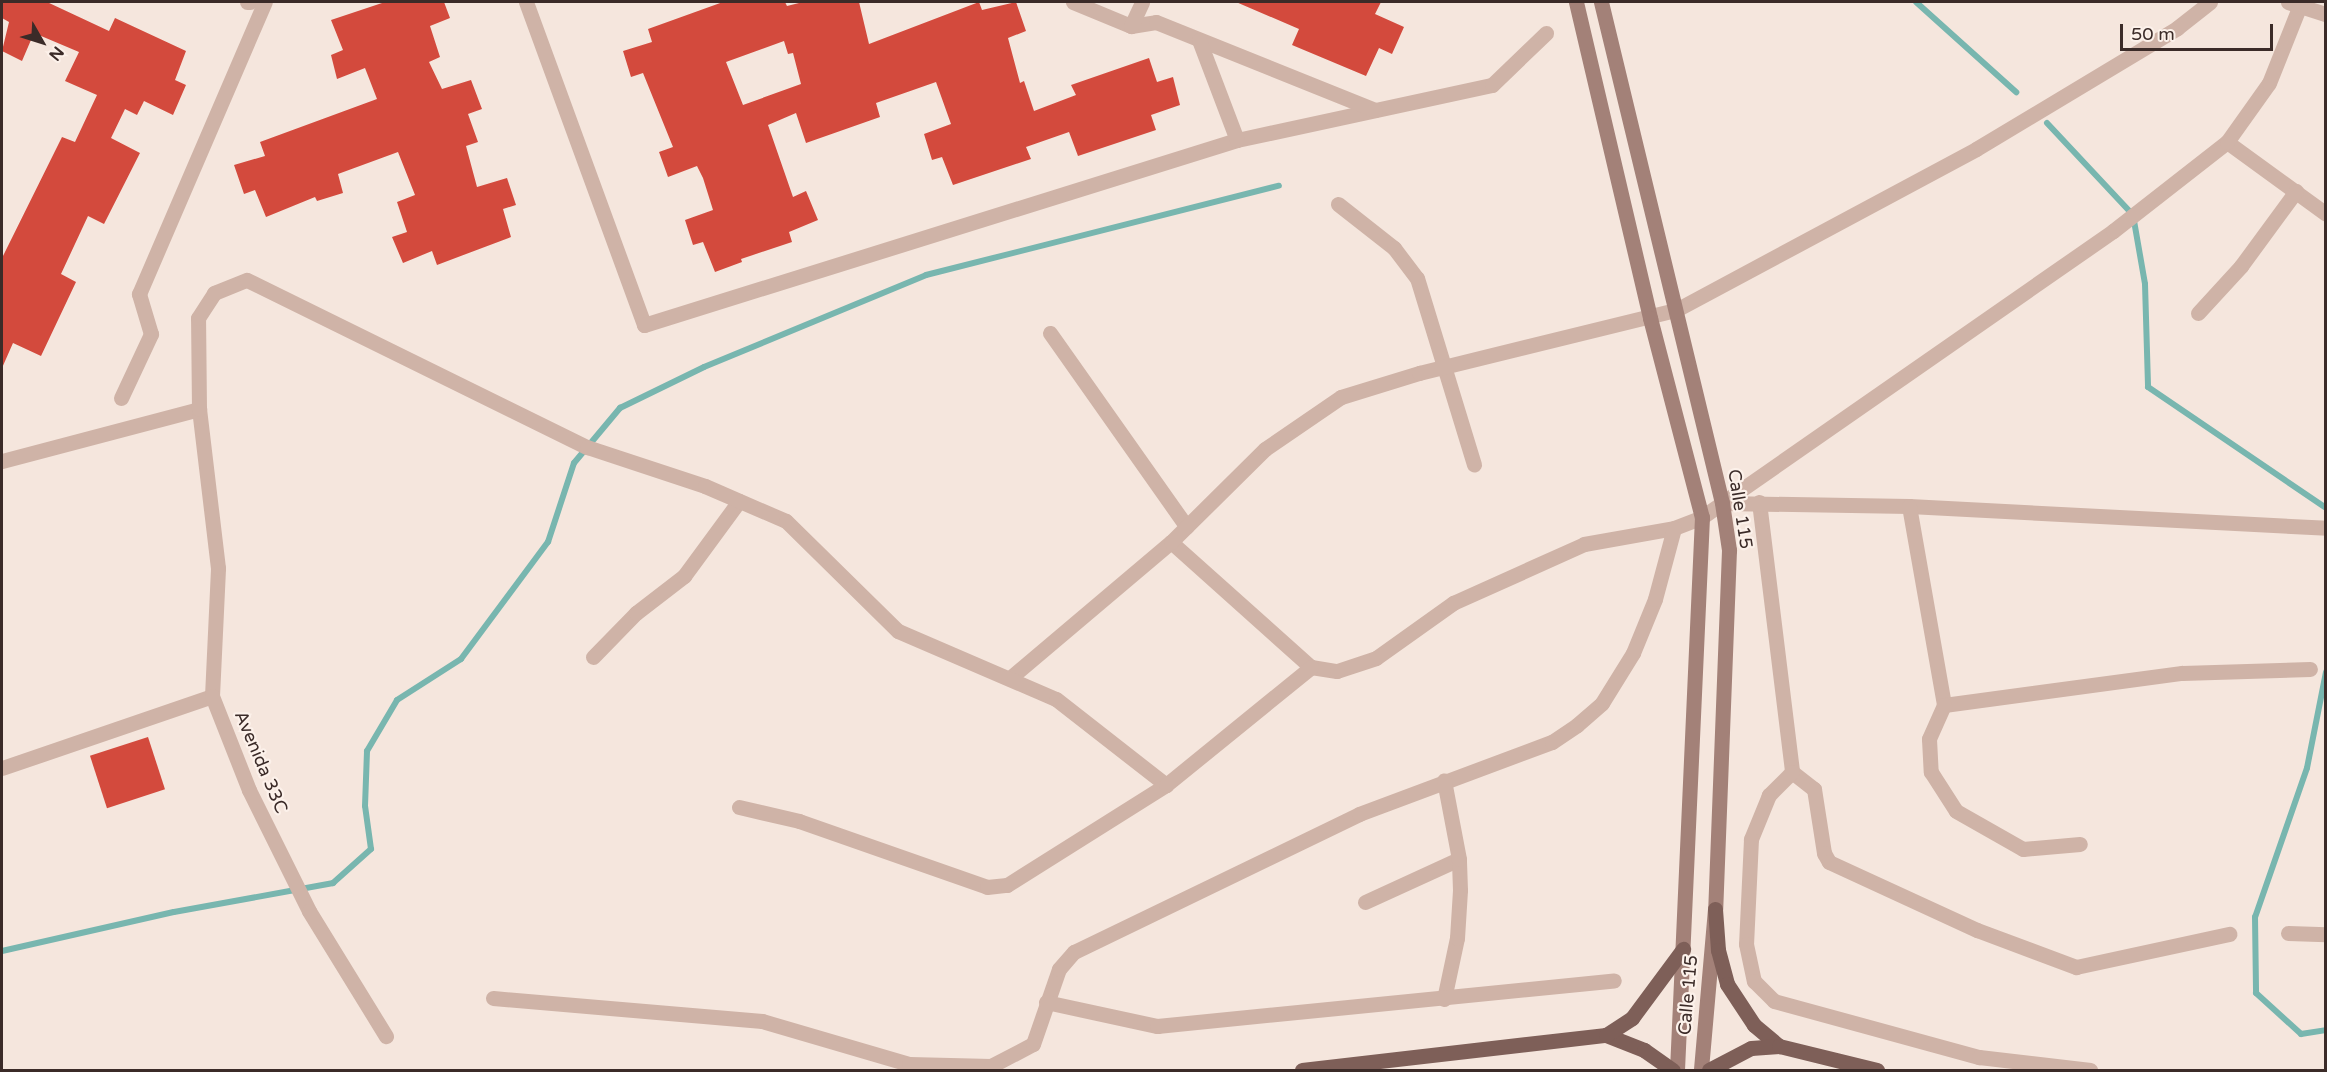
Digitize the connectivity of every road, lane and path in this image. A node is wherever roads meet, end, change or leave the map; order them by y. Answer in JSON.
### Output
{"nodes":[{"id":1,"x":265,"y":2,"type":"edge"},
{"id":2,"x":526,"y":2,"type":"edge"},
{"id":3,"x":1074,"y":2,"type":"edge"},
{"id":4,"x":1142,"y":2,"type":"edge"},
{"id":5,"x":1576,"y":2,"type":"edge"},
{"id":6,"x":1601,"y":2,"type":"edge"},
{"id":7,"x":2210,"y":2,"type":"edge"},
{"id":8,"x":2294,"y":3,"type":"edge"},
{"id":9,"x":2325,"y":14,"type":"edge"},
{"id":10,"x":1131,"y":26,"type":"junction"},
{"id":11,"x":1546,"y":33,"type":"dead end"},
{"id":12,"x":1199,"y":40,"type":"junction"},
{"id":13,"x":1375,"y":110,"type":"junction"},
{"id":14,"x":1237,"y":140,"type":"junction"},
{"id":15,"x":2227,"y":142,"type":"junction"},
{"id":16,"x":2296,"y":191,"type":"junction"},
{"id":17,"x":1338,"y":204,"type":"dead end"},
{"id":18,"x":2325,"y":214,"type":"edge"},
{"id":19,"x":1676,"y":310,"type":"junction"},
{"id":20,"x":2198,"y":313,"type":"dead end"},
{"id":21,"x":1650,"y":318,"type":"junction"},
{"id":22,"x":1050,"y":333,"type":"dead end"},
{"id":23,"x":1445,"y":366,"type":"junction"},
{"id":24,"x":121,"y":398,"type":"dead end"},
{"id":25,"x":199,"y":410,"type":"junction"},
{"id":26,"x":2,"y":461,"type":"edge"},
{"id":27,"x":1474,"y":464,"type":"dead end"},
{"id":28,"x":739,"y":501,"type":"junction"},
{"id":29,"x":1759,"y":502,"type":"junction"},
{"id":30,"x":1722,"y":503,"type":"junction"},
{"id":31,"x":1909,"y":506,"type":"junction"},
{"id":32,"x":1702,"y":517,"type":"junction"},
{"id":33,"x":1187,"y":527,"type":"junction"},
{"id":34,"x":1674,"y":528,"type":"junction"},
{"id":35,"x":2325,"y":528,"type":"edge"},
{"id":36,"x":1171,"y":542,"type":"junction"},
{"id":37,"x":593,"y":657,"type":"dead end"},
{"id":38,"x":1311,"y":667,"type":"junction"},
{"id":39,"x":2310,"y":669,"type":"dead end"},
{"id":40,"x":1010,"y":678,"type":"junction"},
{"id":41,"x":212,"y":696,"type":"junction"},
{"id":42,"x":1944,"y":705,"type":"junction"},
{"id":43,"x":2,"y":768,"type":"edge"},
{"id":44,"x":1792,"y":772,"type":"junction"},
{"id":45,"x":1444,"y":780,"type":"junction"},
{"id":46,"x":1166,"y":785,"type":"junction"},
{"id":47,"x":739,"y":807,"type":"dead end"},
{"id":48,"x":2080,"y":844,"type":"dead end"},
{"id":49,"x":1459,"y":859,"type":"junction"},
{"id":50,"x":1365,"y":902,"type":"dead end"},
{"id":51,"x":1715,"y":909,"type":"junction"},
{"id":52,"x":2288,"y":933,"type":"dead end"},
{"id":53,"x":2229,"y":934,"type":"dead end"},
{"id":54,"x":2325,"y":934,"type":"edge"},
{"id":55,"x":1683,"y":949,"type":"junction"},
{"id":56,"x":1614,"y":980,"type":"dead end"},
{"id":57,"x":493,"y":998,"type":"dead end"},
{"id":58,"x":1444,"y":999,"type":"junction"},
{"id":59,"x":1046,"y":1002,"type":"junction"},
{"id":60,"x":1606,"y":1035,"type":"junction"},
{"id":61,"x":386,"y":1036,"type":"dead end"},
{"id":62,"x":1779,"y":1046,"type":"junction"},
{"id":63,"x":1302,"y":1071,"type":"edge"},
{"id":64,"x":1675,"y":1071,"type":"edge"},
{"id":65,"x":1701,"y":1071,"type":"edge"},
{"id":66,"x":1709,"y":1071,"type":"edge"},
{"id":67,"x":1877,"y":1071,"type":"edge"},
{"id":68,"x":2090,"y":1071,"type":"edge"}],
"edges":[{"from":1,"to":24,"type":"street"},
{"from":2,"to":14,"type":"street"},
{"from":3,"to":10,"type":"street"},
{"from":4,"to":10,"type":"street"},
{"from":5,"to":21,"type":"main road","name":"Calle 115"},
{"from":6,"to":19,"type":"main road","name":"Calle 115"},
{"from":7,"to":19,"type":"street"},
{"from":8,"to":9,"type":"street"},
{"from":8,"to":15,"type":"street"},
{"from":10,"to":12,"type":"street"},
{"from":11,"to":13,"type":"street"},
{"from":12,"to":13,"type":"street"},
{"from":12,"to":14,"type":"street"},
{"from":13,"to":14,"type":"street"},
{"from":15,"to":16,"type":"street"},
{"from":15,"to":30,"type":"street"},
{"from":16,"to":18,"type":"street"},
{"from":16,"to":20,"type":"street"},
{"from":17,"to":23,"type":"street"},
{"from":19,"to":21,"type":"street"},
{"from":19,"to":30,"type":"main road","name":"Calle 115"},
{"from":21,"to":23,"type":"street"},
{"from":21,"to":32,"type":"main road","name":"Calle 115"},
{"from":22,"to":33,"type":"street"},
{"from":23,"to":27,"type":"street"},
{"from":23,"to":33,"type":"street"},
{"from":25,"to":26,"type":"street"},
{"from":25,"to":28,"type":"street"},
{"from":25,"to":41,"type":"street"},
{"from":28,"to":37,"type":"street"},
{"from":28,"to":40,"type":"street"},
{"from":29,"to":30,"type":"street"},
{"from":29,"to":31,"type":"street"},
{"from":29,"to":44,"type":"street"},
{"from":30,"to":32,"type":"street"},
{"from":30,"to":51,"type":"main road","name":"Calle 115"},
{"from":31,"to":35,"type":"street"},
{"from":31,"to":42,"type":"street"},
{"from":32,"to":34,"type":"street"},
{"from":32,"to":55,"type":"main road","name":"Calle 115"},
{"from":33,"to":36,"type":"street"},
{"from":34,"to":38,"type":"street"},
{"from":34,"to":45,"type":"street"},
{"from":36,"to":38,"type":"street"},
{"from":36,"to":40,"type":"street"},
{"from":38,"to":46,"type":"street"},
{"from":39,"to":42,"type":"street"},
{"from":40,"to":46,"type":"street"},
{"from":41,"to":43,"type":"street","name":"Avenida 33C"},
{"from":41,"to":61,"type":"street","name":"Avenida 33C"},
{"from":42,"to":48,"type":"street"},
{"from":44,"to":53,"type":"street"},
{"from":44,"to":68,"type":"street"},
{"from":45,"to":49,"type":"street"},
{"from":45,"to":59,"type":"street"},
{"from":46,"to":47,"type":"street"},
{"from":49,"to":50,"type":"street"},
{"from":49,"to":58,"type":"street"},
{"from":51,"to":62,"type":"main road"},
{"from":51,"to":65,"type":"main road","name":"Calle 115"},
{"from":52,"to":54,"type":"street"},
{"from":55,"to":60,"type":"main road"},
{"from":55,"to":64,"type":"main road","name":"Calle 115"},
{"from":56,"to":58,"type":"street"},
{"from":57,"to":59,"type":"street"},
{"from":58,"to":59,"type":"street"},
{"from":60,"to":63,"type":"main road"},
{"from":60,"to":64,"type":"main road"},
{"from":62,"to":66,"type":"main road"},
{"from":62,"to":67,"type":"main road"}]}
